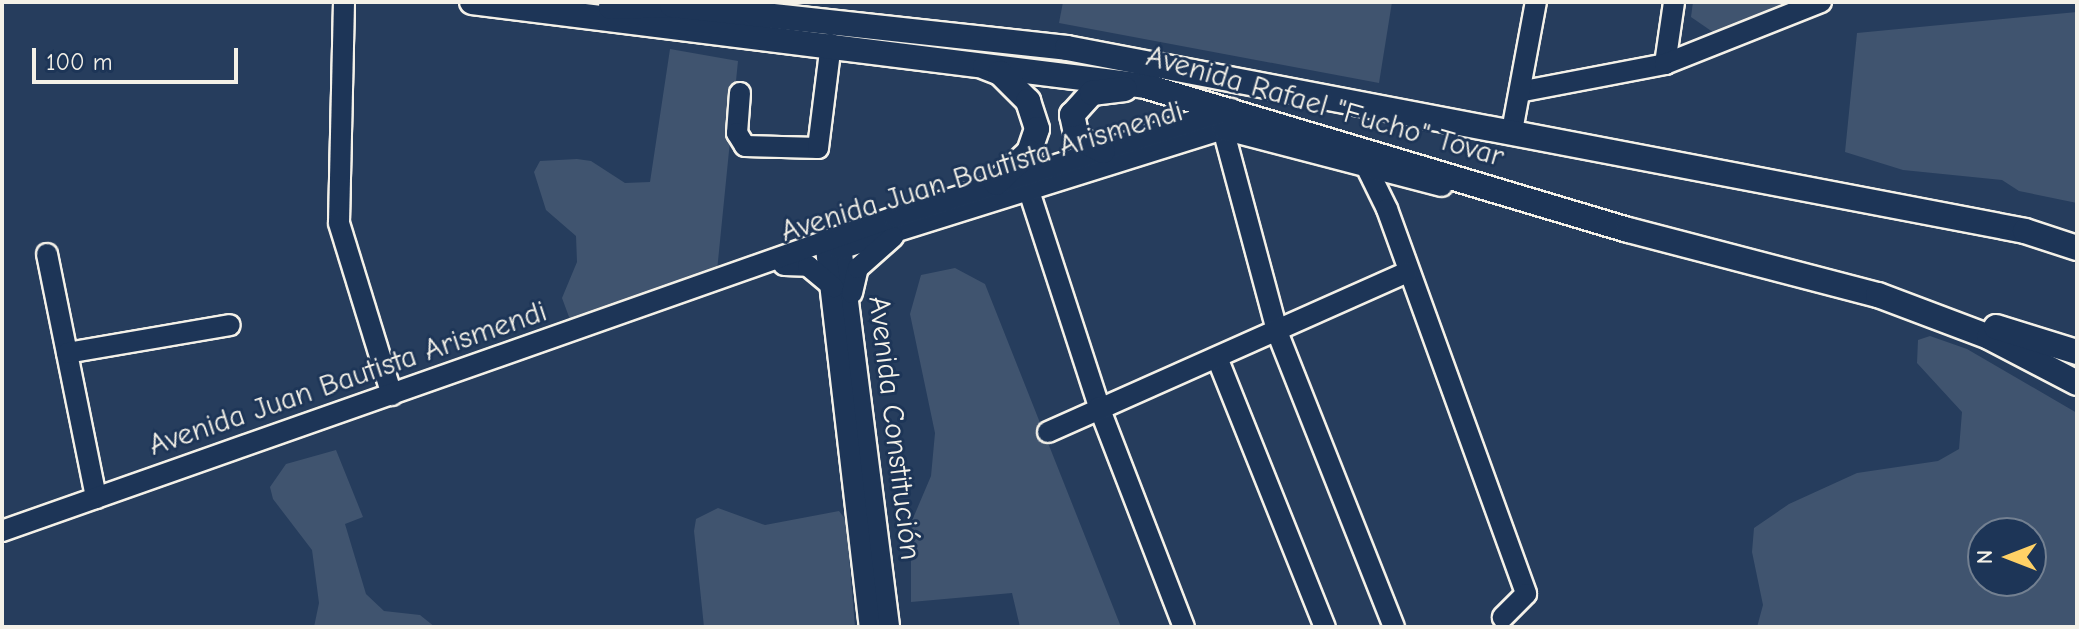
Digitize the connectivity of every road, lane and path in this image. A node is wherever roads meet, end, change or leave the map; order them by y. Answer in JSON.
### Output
{"nodes":[{"id":1,"x":344,"y":2,"type":"edge"},
{"id":2,"x":472,"y":2,"type":"edge"},
{"id":3,"x":1536,"y":2,"type":"edge"},
{"id":4,"x":1674,"y":2,"type":"edge"},
{"id":5,"x":1821,"y":2,"type":"edge"},
{"id":6,"x":521,"y":6,"type":"edge"},
{"id":7,"x":795,"y":10,"type":"edge"},
{"id":8,"x":831,"y":44,"type":"junction"},
{"id":9,"x":968,"y":60,"type":"junction"},
{"id":10,"x":1665,"y":64,"type":"junction"},
{"id":11,"x":1145,"y":86,"type":"junction"},
{"id":12,"x":1524,"y":91,"type":"junction"},
{"id":13,"x":1300,"y":92,"type":"junction"},
{"id":14,"x":740,"y":93,"type":"dead end"},
{"id":15,"x":1228,"y":119,"type":"junction"},
{"id":16,"x":1512,"y":131,"type":"junction"},
{"id":17,"x":1103,"y":151,"type":"junction"},
{"id":18,"x":1365,"y":164,"type":"junction"},
{"id":19,"x":1416,"y":179,"type":"junction"},
{"id":20,"x":996,"y":183,"type":"junction"},
{"id":21,"x":1029,"y":191,"type":"junction"},
{"id":22,"x":1548,"y":206,"type":"junction"},
{"id":23,"x":1387,"y":209,"type":"junction"},
{"id":24,"x":901,"y":231,"type":"junction"},
{"id":25,"x":2025,"y":231,"type":"junction"},
{"id":26,"x":2077,"y":235,"type":"edge"},
{"id":27,"x":833,"y":244,"type":"junction"},
{"id":28,"x":2077,"y":248,"type":"edge"},
{"id":29,"x":47,"y":254,"type":"dead end"},
{"id":30,"x":2077,"y":255,"type":"edge"},
{"id":31,"x":784,"y":265,"type":"junction"},
{"id":32,"x":1407,"y":272,"type":"junction"},
{"id":33,"x":713,"y":285,"type":"junction"},
{"id":34,"x":833,"y":287,"type":"junction"},
{"id":35,"x":1878,"y":295,"type":"junction"},
{"id":36,"x":849,"y":309,"type":"junction"},
{"id":37,"x":230,"y":325,"type":"dead end"},
{"id":38,"x":1278,"y":334,"type":"junction"},
{"id":39,"x":2077,"y":352,"type":"edge"},
{"id":40,"x":67,"y":353,"type":"junction"},
{"id":41,"x":1218,"y":360,"type":"junction"},
{"id":42,"x":2077,"y":383,"type":"edge"},
{"id":43,"x":392,"y":395,"type":"junction"},
{"id":44,"x":1099,"y":407,"type":"junction"},
{"id":45,"x":1048,"y":432,"type":"dead end"},
{"id":46,"x":96,"y":498,"type":"junction"},
{"id":47,"x":2,"y":531,"type":"edge"},
{"id":48,"x":1503,"y":617,"type":"dead end"},
{"id":49,"x":870,"y":627,"type":"edge"},
{"id":50,"x":889,"y":627,"type":"edge"},
{"id":51,"x":1184,"y":627,"type":"edge"},
{"id":52,"x":1325,"y":627,"type":"edge"},
{"id":53,"x":1394,"y":627,"type":"edge"}],
"edges":[{"from":1,"to":43,"type":"street"},
{"from":2,"to":6,"type":"main road"},
{"from":3,"to":12,"type":"street"},
{"from":4,"to":10,"type":"street"},
{"from":5,"to":10,"type":"street"},
{"from":6,"to":7,"type":"main road","name":"Avenida Rafael \"Fucho\" Tovar"},
{"from":6,"to":8,"type":"main road","name":"Avenida Rafael \"Fucho\" Tovar"},
{"from":7,"to":13,"type":"main road","name":"Avenida Rafael \"Fucho\" Tovar"},
{"from":8,"to":9,"type":"main road","name":"Avenida Rafael \"Fucho\" Tovar"},
{"from":8,"to":14,"type":"street"},
{"from":9,"to":11,"type":"main road","name":"Avenida Rafael \"Fucho\" Tovar"},
{"from":9,"to":20,"type":"main road"},
{"from":10,"to":12,"type":"street"},
{"from":11,"to":15,"type":"main road","name":"Avenida Rafael \"Fucho\" Tovar"},
{"from":11,"to":17,"type":"main road"},
{"from":12,"to":16,"type":"street"},
{"from":13,"to":15,"type":"main road"},
{"from":13,"to":16,"type":"main road","name":"Avenida Rafael \"Fucho\" Tovar"},
{"from":15,"to":17,"type":"street","name":"Avenida Juan Bautista Arismendi"},
{"from":15,"to":18,"type":"street","name":"Avenida Juan Bautista Arismendi"},
{"from":15,"to":21,"type":"street","name":"Avenida Juan Bautista Arismendi"},
{"from":15,"to":22,"type":"main road","name":"Avenida Rafael \"Fucho\" Tovar"},
{"from":15,"to":38,"type":"street"},
{"from":16,"to":25,"type":"main road","name":"Avenida Rafael \"Fucho\" Tovar"},
{"from":17,"to":20,"type":"street","name":"Avenida Juan Bautista Arismendi"},
{"from":18,"to":19,"type":"street","name":"Avenida Juan Bautista Arismendi"},
{"from":18,"to":23,"type":"street"},
{"from":19,"to":22,"type":"street","name":"Avenida Juan Bautista Arismendi"},
{"from":19,"to":23,"type":"street"},
{"from":20,"to":27,"type":"street","name":"Avenida Juan Bautista Arismendi"},
{"from":21,"to":24,"type":"street","name":"Avenida Juan Bautista Arismendi"},
{"from":21,"to":44,"type":"street"},
{"from":22,"to":35,"type":"main road","name":"Avenida Rafael \"Fucho\" Tovar"},
{"from":23,"to":32,"type":"street"},
{"from":24,"to":27,"type":"street","name":"Avenida Juan Bautista Arismendi"},
{"from":24,"to":36,"type":"street"},
{"from":25,"to":26,"type":"street"},
{"from":25,"to":28,"type":"main road","name":"Avenida Rafael \"Fucho\" Tovar"},
{"from":25,"to":30,"type":"main road"},
{"from":27,"to":31,"type":"street","name":"Avenida Juan Bautista Arismendi"},
{"from":27,"to":33,"type":"street","name":"Avenida Juan Bautista Arismendi"},
{"from":27,"to":34,"type":"street","name":"Avenida Constitución"},
{"from":27,"to":36,"type":"street","name":"Avenida Constitución"},
{"from":29,"to":40,"type":"street"},
{"from":31,"to":33,"type":"street","name":"Avenida Juan Bautista Arismendi"},
{"from":31,"to":34,"type":"street"},
{"from":32,"to":38,"type":"street"},
{"from":32,"to":48,"type":"street"},
{"from":33,"to":43,"type":"street","name":"Avenida Juan Bautista Arismendi"},
{"from":34,"to":49,"type":"street","name":"Avenida Constitución"},
{"from":35,"to":39,"type":"main road"},
{"from":35,"to":42,"type":"main road","name":"Avenida Rafael \"Fucho\" Tovar"},
{"from":36,"to":50,"type":"street","name":"Avenida Constitución"},
{"from":37,"to":40,"type":"street"},
{"from":38,"to":41,"type":"street"},
{"from":38,"to":53,"type":"street"},
{"from":40,"to":46,"type":"street"},
{"from":41,"to":44,"type":"street"},
{"from":41,"to":52,"type":"street"},
{"from":43,"to":46,"type":"street","name":"Avenida Juan Bautista Arismendi"},
{"from":44,"to":45,"type":"street"},
{"from":44,"to":51,"type":"street"},
{"from":46,"to":47,"type":"street","name":"Avenida Juan Bautista Arismendi"}]}
